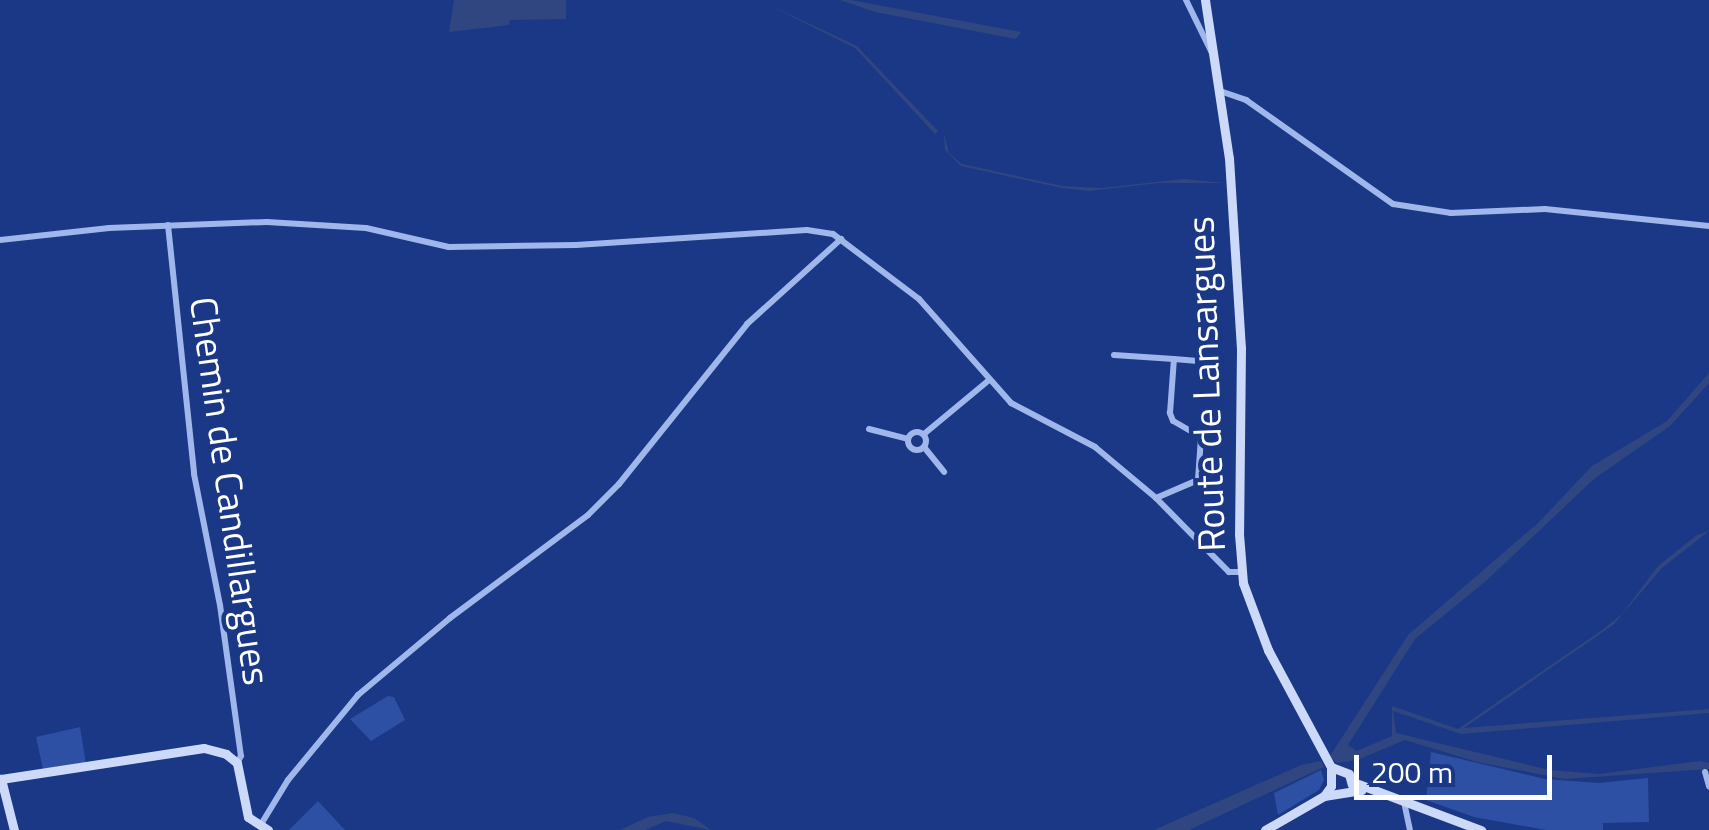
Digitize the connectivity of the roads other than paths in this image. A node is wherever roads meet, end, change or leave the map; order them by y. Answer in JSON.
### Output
{"nodes":[{"id":1,"x":1186,"y":0,"type":"edge"},
{"id":2,"x":1205,"y":0,"type":"edge"},
{"id":3,"x":1214,"y":57,"type":"junction"},
{"id":4,"x":1220,"y":91,"type":"junction"},
{"id":5,"x":168,"y":225,"type":"junction"},
{"id":6,"x":1709,"y":226,"type":"edge"},
{"id":7,"x":841,"y":239,"type":"junction"},
{"id":8,"x":0,"y":240,"type":"edge"},
{"id":9,"x":1114,"y":355,"type":"dead end"},
{"id":10,"x":1174,"y":359,"type":"junction"},
{"id":11,"x":1198,"y":361,"type":"dead end"},
{"id":12,"x":989,"y":380,"type":"junction"},
{"id":13,"x":869,"y":429,"type":"dead end"},
{"id":14,"x":924,"y":434,"type":"junction"},
{"id":15,"x":908,"y":438,"type":"junction"},
{"id":16,"x":924,"y":447,"type":"junction"},
{"id":17,"x":944,"y":472,"type":"dead end"},
{"id":18,"x":1156,"y":498,"type":"junction"},
{"id":19,"x":1241,"y":572,"type":"junction"},
{"id":20,"x":237,"y":763,"type":"junction"},
{"id":21,"x":1705,"y":772,"type":"dead end"},
{"id":22,"x":0,"y":777,"type":"edge"},
{"id":23,"x":1339,"y":781,"type":"junction"},
{"id":24,"x":1709,"y":786,"type":"edge"},
{"id":25,"x":0,"y":790,"type":"edge"},
{"id":26,"x":1404,"y":802,"type":"junction"},
{"id":27,"x":1416,"y":806,"type":"junction"},
{"id":28,"x":1408,"y":815,"type":"junction"},
{"id":29,"x":260,"y":828,"type":"edge"},
{"id":30,"x":14,"y":830,"type":"edge"},
{"id":31,"x":1266,"y":830,"type":"edge"},
{"id":32,"x":1410,"y":830,"type":"edge"},
{"id":33,"x":1481,"y":830,"type":"edge"}],
"edges":[{"from":1,"to":3,"type":"street"},
{"from":2,"to":3,"type":"main road","name":"Route de Lansargues"},
{"from":3,"to":4,"type":"main road","name":"Route de Lansargues"},
{"from":4,"to":6,"type":"street"},
{"from":4,"to":19,"type":"main road","name":"Route de Lansargues"},
{"from":5,"to":7,"type":"street"},
{"from":5,"to":8,"type":"street"},
{"from":5,"to":20,"type":"street","name":"Chemin de Candillargues"},
{"from":7,"to":12,"type":"street"},
{"from":7,"to":29,"type":"street"},
{"from":9,"to":10,"type":"street"},
{"from":10,"to":11,"type":"street"},
{"from":10,"to":18,"type":"street"},
{"from":12,"to":14,"type":"street"},
{"from":12,"to":18,"type":"street"},
{"from":13,"to":15,"type":"street"},
{"from":14,"to":15,"type":"street"},
{"from":14,"to":16,"type":"street"},
{"from":15,"to":16,"type":"street"},
{"from":16,"to":17,"type":"street"},
{"from":18,"to":19,"type":"street"},
{"from":19,"to":23,"type":"main road","name":"Route de Lansargues"},
{"from":20,"to":22,"type":"main road"},
{"from":20,"to":29,"type":"main road"},
{"from":21,"to":24,"type":"street"},
{"from":22,"to":25,"type":"main road"},
{"from":23,"to":26,"type":"main road"},
{"from":23,"to":31,"type":"main road"},
{"from":25,"to":30,"type":"main road"},
{"from":26,"to":27,"type":"main road"},
{"from":26,"to":28,"type":"street"},
{"from":27,"to":28,"type":"street"},
{"from":27,"to":33,"type":"main road"},
{"from":28,"to":32,"type":"street"}]}
